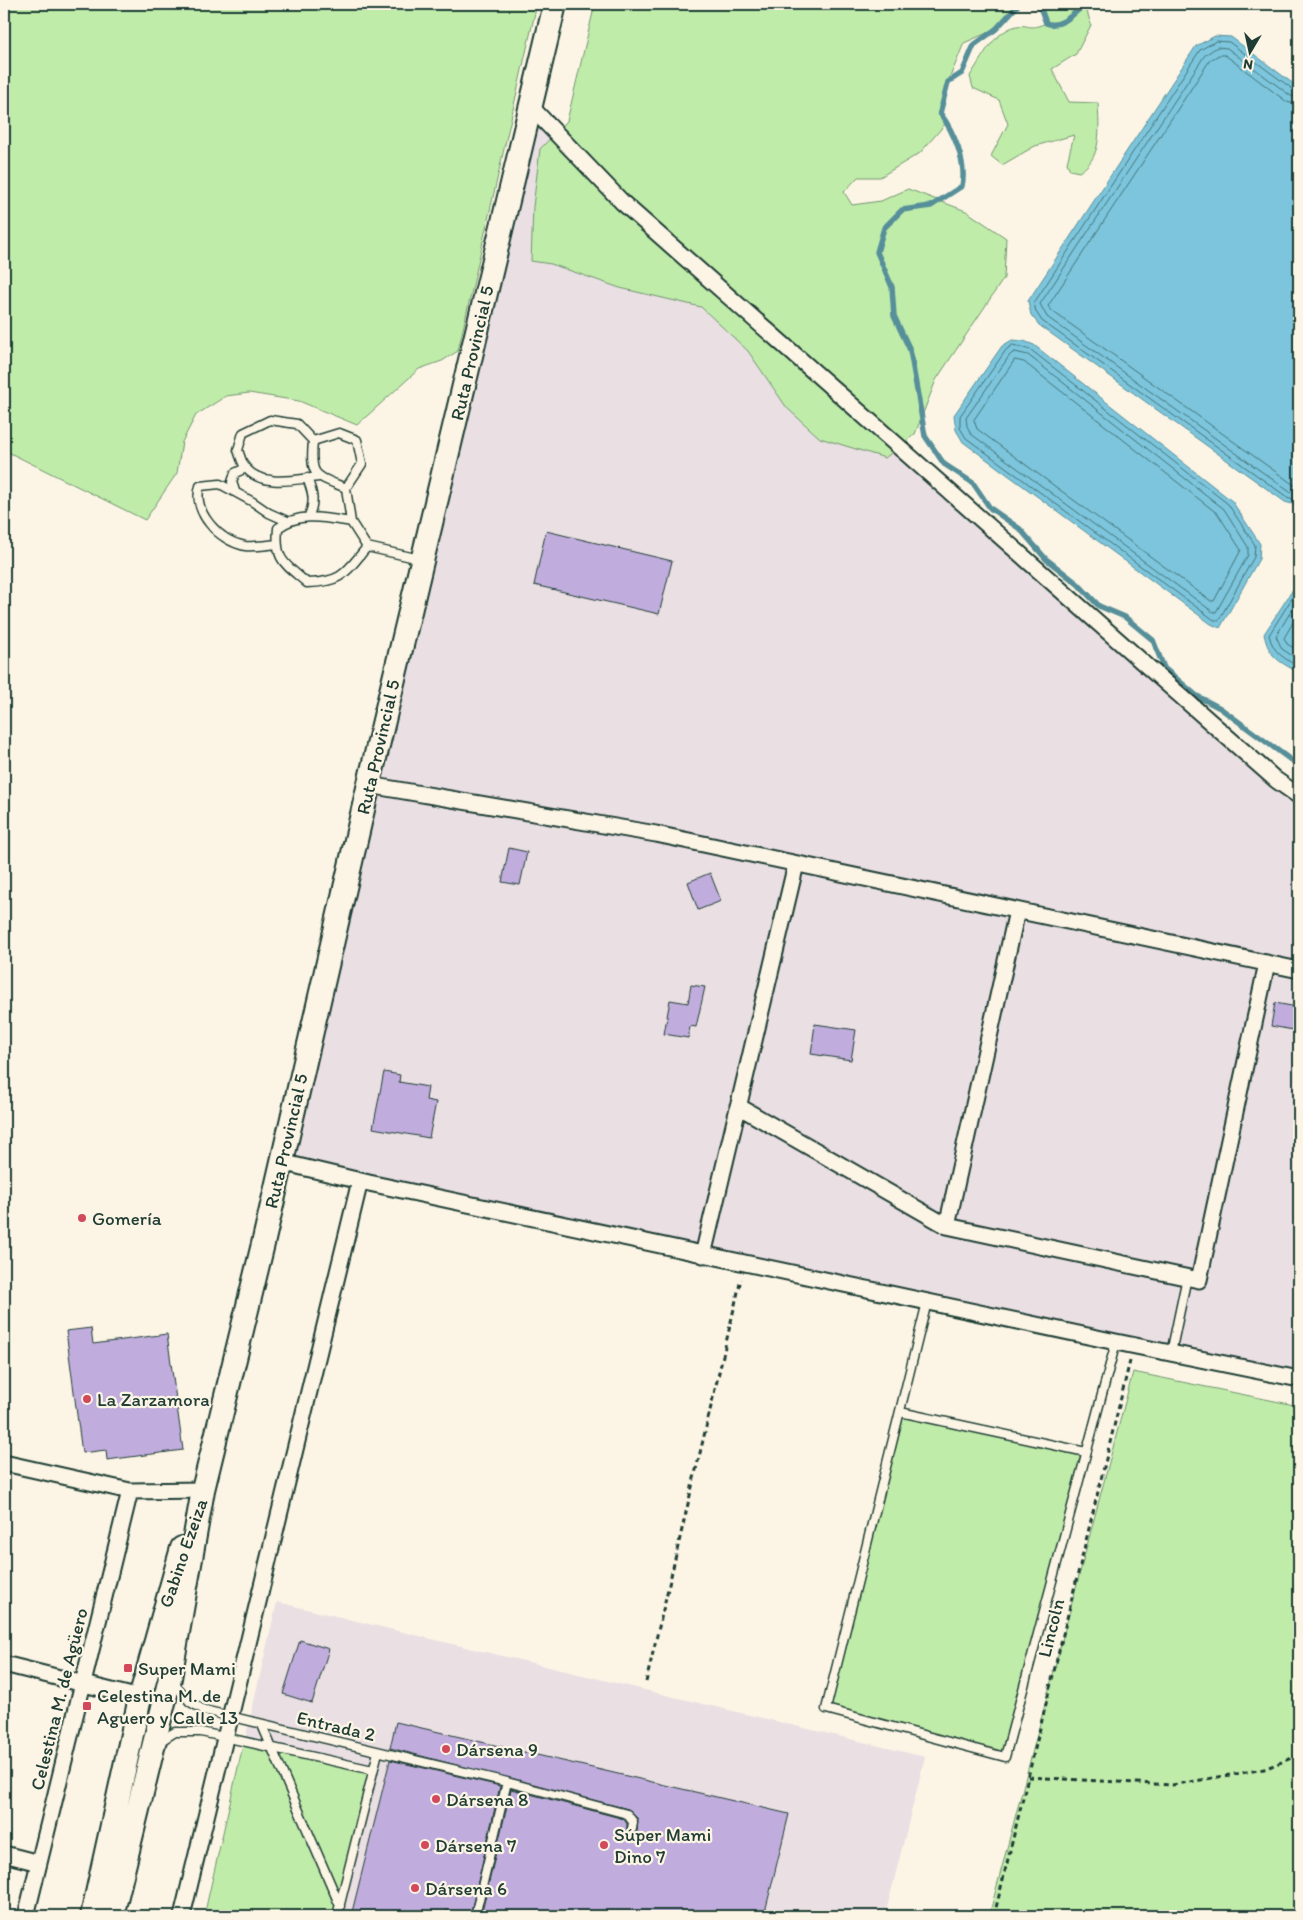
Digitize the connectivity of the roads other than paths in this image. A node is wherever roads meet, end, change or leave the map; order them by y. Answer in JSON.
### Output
{"nodes":[{"id":1,"x":555,"y":4,"type":"edge"},
{"id":2,"x":531,"y":107,"type":"junction"},
{"id":3,"x":313,"y":441,"type":"junction"},
{"id":4,"x":246,"y":468,"type":"junction"},
{"id":5,"x":319,"y":477,"type":"junction"},
{"id":6,"x":307,"y":478,"type":"junction"},
{"id":7,"x":346,"y":488,"type":"junction"},
{"id":8,"x":235,"y":492,"type":"junction"},
{"id":9,"x":308,"y":516,"type":"junction"},
{"id":10,"x":287,"y":521,"type":"junction"},
{"id":11,"x":351,"y":522,"type":"junction"},
{"id":12,"x":277,"y":544,"type":"junction"},
{"id":13,"x":368,"y":547,"type":"junction"},
{"id":14,"x":422,"y":560,"type":"junction"},
{"id":15,"x":370,"y":780,"type":"junction"},
{"id":16,"x":1299,"y":796,"type":"edge"},
{"id":17,"x":796,"y":864,"type":"junction"},
{"id":18,"x":1017,"y":911,"type":"junction"},
{"id":19,"x":1267,"y":963,"type":"junction"},
{"id":20,"x":1299,"y":970,"type":"edge"},
{"id":21,"x":738,"y":1106,"type":"junction"},
{"id":22,"x":281,"y":1162,"type":"junction"},
{"id":23,"x":360,"y":1181,"type":"junction"},
{"id":24,"x":947,"y":1226,"type":"junction"},
{"id":25,"x":703,"y":1255,"type":"junction"},
{"id":26,"x":1188,"y":1277,"type":"junction"},
{"id":27,"x":927,"y":1302,"type":"junction"},
{"id":28,"x":1116,"y":1342,"type":"junction"},
{"id":29,"x":1171,"y":1353,"type":"junction"},
{"id":30,"x":1299,"y":1378,"type":"edge"},
{"id":31,"x":900,"y":1412,"type":"junction"},
{"id":32,"x":1086,"y":1452,"type":"junction"},
{"id":33,"x":4,"y":1463,"type":"edge"},
{"id":34,"x":203,"y":1490,"type":"junction"},
{"id":35,"x":130,"y":1491,"type":"junction"},
{"id":36,"x":4,"y":1664,"type":"edge"},
{"id":37,"x":170,"y":1678,"type":"junction"},
{"id":38,"x":84,"y":1683,"type":"junction"},
{"id":39,"x":140,"y":1698,"type":"junction"},
{"id":40,"x":231,"y":1718,"type":"junction"},
{"id":41,"x":262,"y":1725,"type":"junction"},
{"id":42,"x":226,"y":1737,"type":"junction"},
{"id":43,"x":153,"y":1746,"type":"junction"},
{"id":44,"x":272,"y":1747,"type":"junction"},
{"id":45,"x":378,"y":1752,"type":"junction"},
{"id":46,"x":373,"y":1770,"type":"junction"},
{"id":47,"x":507,"y":1782,"type":"junction"},
{"id":48,"x":632,"y":1829,"type":"dead end"},
{"id":49,"x":4,"y":1854,"type":"edge"},
{"id":50,"x":39,"y":1864,"type":"junction"},
{"id":51,"x":340,"y":1906,"type":"junction"},
{"id":52,"x":26,"y":1916,"type":"edge"},
{"id":53,"x":92,"y":1916,"type":"edge"},
{"id":54,"x":112,"y":1916,"type":"edge"},
{"id":55,"x":182,"y":1916,"type":"edge"},
{"id":56,"x":338,"y":1916,"type":"edge"},
{"id":57,"x":474,"y":1916,"type":"edge"}],
"edges":[{"from":1,"to":2,"type":"main road","name":"Ruta Provincial 5"},
{"from":2,"to":14,"type":"main road","name":"Ruta Provincial 5"},
{"from":2,"to":16,"type":"street"},
{"from":3,"to":4,"type":"lane"},
{"from":3,"to":5,"type":"lane"},
{"from":3,"to":7,"type":"lane"},
{"from":4,"to":6,"type":"lane"},
{"from":4,"to":8,"type":"lane"},
{"from":5,"to":6,"type":"lane"},
{"from":5,"to":7,"type":"lane"},
{"from":6,"to":9,"type":"lane"},
{"from":7,"to":11,"type":"lane"},
{"from":8,"to":10,"type":"lane"},
{"from":8,"to":12,"type":"lane"},
{"from":9,"to":10,"type":"lane"},
{"from":9,"to":11,"type":"lane"},
{"from":10,"to":12,"type":"lane"},
{"from":11,"to":13,"type":"lane"},
{"from":12,"to":13,"type":"lane"},
{"from":13,"to":14,"type":"lane"},
{"from":14,"to":15,"type":"main road","name":"Ruta Provincial 5"},
{"from":15,"to":17,"type":"street"},
{"from":15,"to":22,"type":"main road","name":"Ruta Provincial 5"},
{"from":17,"to":18,"type":"street"},
{"from":17,"to":21,"type":"street"},
{"from":18,"to":19,"type":"street"},
{"from":18,"to":24,"type":"street"},
{"from":19,"to":20,"type":"street"},
{"from":19,"to":26,"type":"street"},
{"from":21,"to":24,"type":"street"},
{"from":21,"to":25,"type":"street"},
{"from":22,"to":23,"type":"street"},
{"from":22,"to":34,"type":"main road","name":"Ruta Provincial 5"},
{"from":23,"to":25,"type":"street"},
{"from":23,"to":40,"type":"street"},
{"from":24,"to":26,"type":"street"},
{"from":25,"to":27,"type":"street"},
{"from":26,"to":29,"type":"lane"},
{"from":27,"to":28,"type":"street"},
{"from":27,"to":31,"type":"lane"},
{"from":28,"to":29,"type":"street"},
{"from":28,"to":32,"type":"lane"},
{"from":29,"to":30,"type":"street"},
{"from":31,"to":32,"type":"lane"},
{"from":31,"to":32,"type":"lane"},
{"from":33,"to":35,"type":"street"},
{"from":34,"to":35,"type":"street"},
{"from":34,"to":37,"type":"main road","name":"Gabino Ezeiza"},
{"from":34,"to":39,"type":"main road","name":"Gabino Ezeiza"},
{"from":35,"to":38,"type":"street","name":"Celestina M. de Agüero"},
{"from":36,"to":38,"type":"street"},
{"from":37,"to":40,"type":"lane","name":"Entrada 2"},
{"from":37,"to":43,"type":"main road","name":"Gabino Ezeiza"},
{"from":38,"to":39,"type":"street"},
{"from":38,"to":50,"type":"street","name":"Celestina M. de Agüero"},
{"from":39,"to":53,"type":"main road","name":"Gabino Ezeiza"},
{"from":40,"to":41,"type":"lane","name":"Entrada 2"},
{"from":40,"to":42,"type":"street"},
{"from":41,"to":44,"type":"lane"},
{"from":41,"to":45,"type":"lane","name":"Entrada 2"},
{"from":42,"to":43,"type":"lane","name":"Entrada 2"},
{"from":42,"to":44,"type":"lane","name":"Entrada 2"},
{"from":42,"to":55,"type":"street"},
{"from":43,"to":54,"type":"main road","name":"Gabino Ezeiza"},
{"from":44,"to":46,"type":"lane","name":"Entrada 2"},
{"from":44,"to":51,"type":"lane"},
{"from":45,"to":46,"type":"lane"},
{"from":45,"to":47,"type":"lane","name":"Entrada 2"},
{"from":46,"to":51,"type":"lane"},
{"from":47,"to":48,"type":"lane","name":"Entrada 2"},
{"from":47,"to":57,"type":"lane"},
{"from":49,"to":50,"type":"street"},
{"from":50,"to":52,"type":"street","name":"Celestina M. de Agüero"},
{"from":51,"to":56,"type":"lane"}]}
